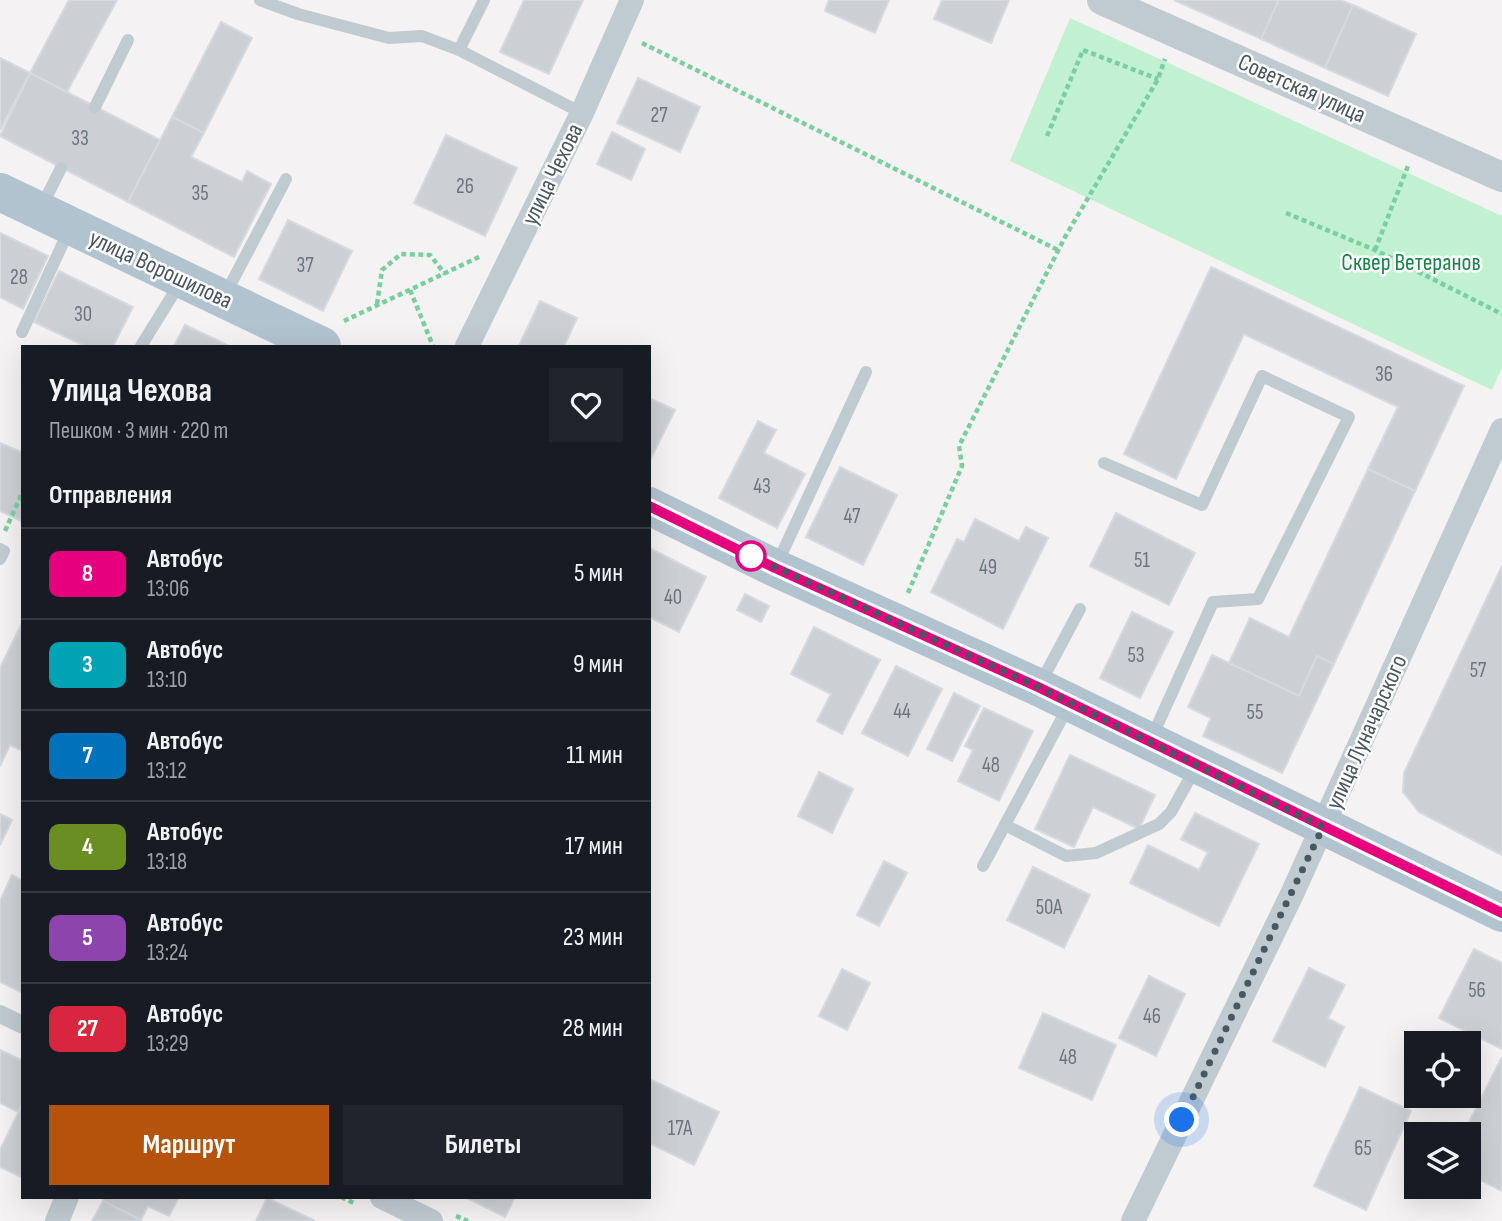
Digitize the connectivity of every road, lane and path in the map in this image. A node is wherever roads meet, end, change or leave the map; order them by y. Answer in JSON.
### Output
{"nodes":[{"id":1,"x":260,"y":0,"type":"edge"},
{"id":2,"x":484,"y":0,"type":"edge"},
{"id":3,"x":632,"y":0,"type":"edge"},
{"id":4,"x":1102,"y":0,"type":"edge"},
{"id":5,"x":618,"y":31,"type":"junction"},
{"id":6,"x":1174,"y":32,"type":"junction"},
{"id":7,"x":128,"y":40,"type":"dead end"},
{"id":8,"x":459,"y":50,"type":"junction"},
{"id":9,"x":1158,"y":79,"type":"junction"},
{"id":10,"x":95,"y":107,"type":"dead end"},
{"id":11,"x":582,"y":113,"type":"junction"},
{"id":12,"x":1047,"y":136,"type":"dead end"},
{"id":13,"x":1418,"y":139,"type":"junction"},
{"id":14,"x":61,"y":167,"type":"dead end"},
{"id":15,"x":1502,"y":177,"type":"edge"},
{"id":16,"x":286,"y":179,"type":"dead end"},
{"id":17,"x":0,"y":192,"type":"edge"},
{"id":18,"x":1286,"y":213,"type":"dead end"},
{"id":19,"x":55,"y":219,"type":"junction"},
{"id":20,"x":1058,"y":250,"type":"junction"},
{"id":21,"x":1375,"y":250,"type":"junction"},
{"id":22,"x":490,"y":261,"type":"dead end"},
{"id":23,"x":446,"y":274,"type":"junction"},
{"id":24,"x":181,"y":279,"type":"junction"},
{"id":25,"x":410,"y":290,"type":"junction"},
{"id":26,"x":224,"y":299,"type":"junction"},
{"id":27,"x":377,"y":304,"type":"junction"},
{"id":28,"x":1502,"y":314,"type":"edge"},
{"id":29,"x":22,"y":332,"type":"dead end"},
{"id":30,"x":330,"y":336,"type":"edge"},
{"id":31,"x":142,"y":345,"type":"edge"},
{"id":32,"x":433,"y":345,"type":"edge"},
{"id":33,"x":467,"y":345,"type":"edge"},
{"id":34,"x":866,"y":372,"type":"dead end"},
{"id":35,"x":1502,"y":430,"type":"edge"},
{"id":36,"x":1104,"y":463,"type":"dead end"},
{"id":37,"x":1495,"y":464,"type":"edge"},
{"id":38,"x":21,"y":495,"type":"edge"},
{"id":39,"x":651,"y":507,"type":"edge"},
{"id":40,"x":0,"y":541,"type":"edge"},
{"id":41,"x":0,"y":549,"type":"edge"},
{"id":42,"x":0,"y":559,"type":"edge"},
{"id":43,"x":775,"y":568,"type":"junction"},
{"id":44,"x":1080,"y":609,"type":"dead end"},
{"id":45,"x":895,"y":622,"type":"junction"},
{"id":46,"x":1054,"y":695,"type":"junction"},
{"id":47,"x":1149,"y":744,"type":"junction"},
{"id":48,"x":1196,"y":766,"type":"junction"},
{"id":49,"x":1005,"y":825,"type":"junction"},
{"id":50,"x":1323,"y":827,"type":"junction"},
{"id":51,"x":983,"y":866,"type":"dead end"},
{"id":52,"x":1502,"y":913,"type":"edge"},
{"id":53,"x":0,"y":1014,"type":"edge"},
{"id":54,"x":21,"y":1024,"type":"edge"},
{"id":55,"x":67,"y":1199,"type":"edge"},
{"id":56,"x":386,"y":1199,"type":"edge"},
{"id":57,"x":422,"y":1219,"type":"edge"},
{"id":58,"x":57,"y":1221,"type":"edge"},
{"id":59,"x":1133,"y":1221,"type":"edge"}],
"edges":[{"from":1,"to":8,"type":"lane"},
{"from":2,"to":8,"type":"lane"},
{"from":3,"to":5,"type":"street","name":"улица Чехова"},
{"from":4,"to":6,"type":"street","name":"Советская улица"},
{"from":5,"to":11,"type":"street","name":"улица Чехова"},
{"from":5,"to":20,"type":"path"},
{"from":6,"to":9,"type":"path"},
{"from":6,"to":13,"type":"street","name":"Советская улица"},
{"from":7,"to":10,"type":"lane"},
{"from":8,"to":11,"type":"lane"},
{"from":9,"to":12,"type":"path"},
{"from":9,"to":20,"type":"path"},
{"from":11,"to":33,"type":"street","name":"улица Чехова"},
{"from":13,"to":15,"type":"street","name":"Советская улица"},
{"from":13,"to":21,"type":"path"},
{"from":14,"to":19,"type":"lane"},
{"from":16,"to":26,"type":"lane"},
{"from":17,"to":19,"type":"main road","name":"улица Ворошилова"},
{"from":18,"to":21,"type":"path"},
{"from":19,"to":24,"type":"main road","name":"улица Ворошилова"},
{"from":19,"to":29,"type":"lane"},
{"from":20,"to":45,"type":"path"},
{"from":21,"to":28,"type":"path"},
{"from":22,"to":23,"type":"path"},
{"from":23,"to":25,"type":"path"},
{"from":23,"to":27,"type":"path"},
{"from":24,"to":26,"type":"main road","name":"улица Ворошилова"},
{"from":24,"to":31,"type":"lane"},
{"from":25,"to":27,"type":"path"},
{"from":25,"to":32,"type":"path"},
{"from":26,"to":30,"type":"main road","name":"улица Ворошилова"},
{"from":27,"to":30,"type":"path"},
{"from":34,"to":43,"type":"lane"},
{"from":35,"to":37,"type":"street","name":"улица Луначарского"},
{"from":36,"to":47,"type":"lane"},
{"from":37,"to":50,"type":"street","name":"улица Луначарского"},
{"from":38,"to":40,"type":"path"},
{"from":39,"to":43,"type":"main road"},
{"from":41,"to":42,"type":"lane"},
{"from":43,"to":45,"type":"main road"},
{"from":44,"to":46,"type":"lane"},
{"from":45,"to":46,"type":"main road"},
{"from":46,"to":47,"type":"main road"},
{"from":46,"to":49,"type":"lane"},
{"from":47,"to":48,"type":"main road"},
{"from":48,"to":49,"type":"lane"},
{"from":48,"to":50,"type":"main road"},
{"from":49,"to":51,"type":"lane"},
{"from":50,"to":52,"type":"main road"},
{"from":50,"to":59,"type":"street","name":"улица Луначарского"},
{"from":53,"to":54,"type":"street"},
{"from":55,"to":58,"type":"street"},
{"from":56,"to":57,"type":"street"}]}
